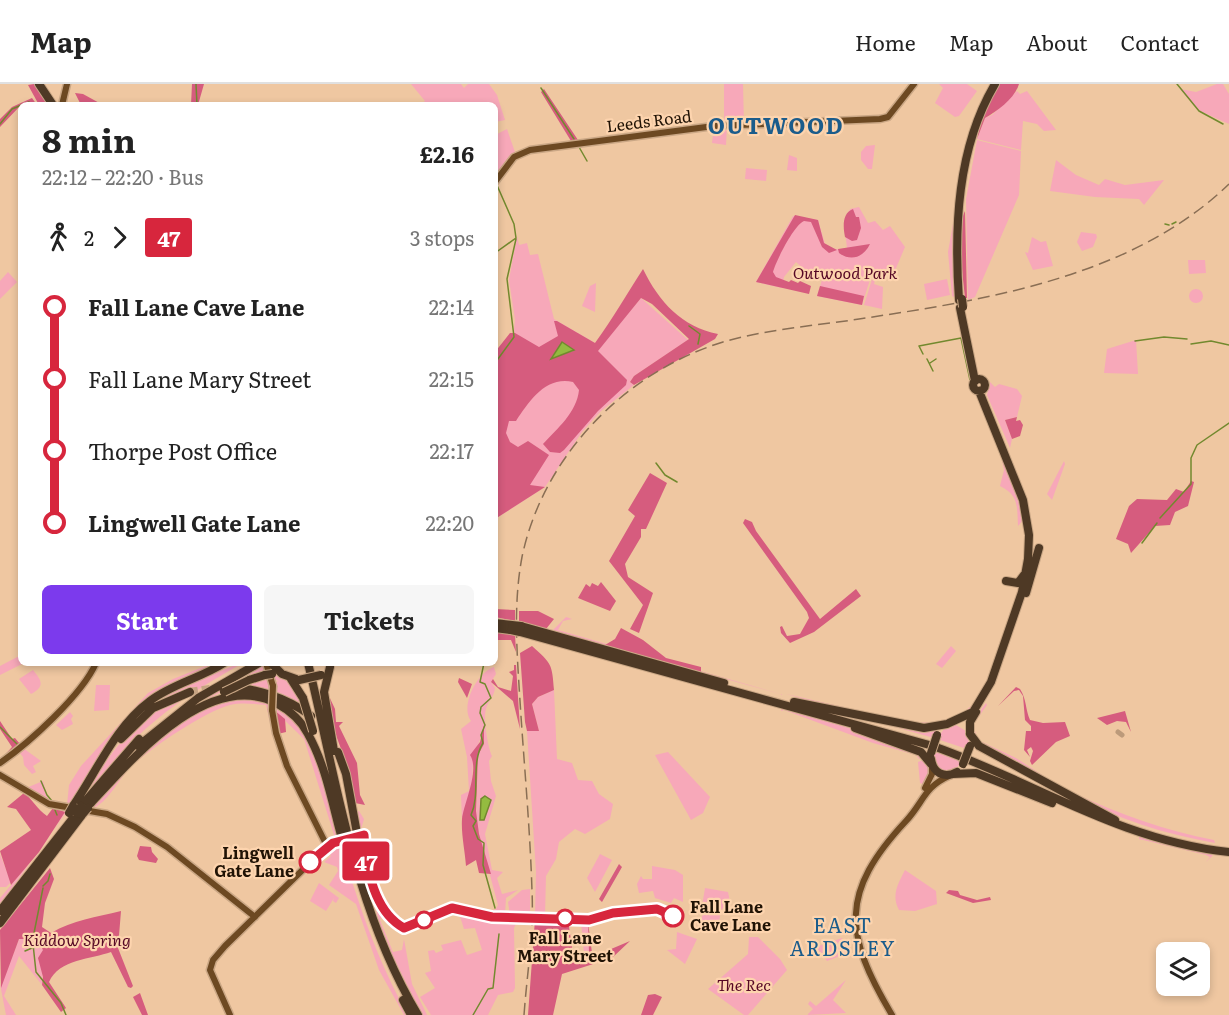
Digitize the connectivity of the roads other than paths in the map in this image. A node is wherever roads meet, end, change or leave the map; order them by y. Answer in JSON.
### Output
{"nodes":[{"id":1,"x":39,"y":84,"type":"edge"},
{"id":2,"x":43,"y":84,"type":"edge"},
{"id":3,"x":66,"y":84,"type":"edge"},
{"id":4,"x":914,"y":84,"type":"edge"},
{"id":5,"x":997,"y":84,"type":"edge"},
{"id":6,"x":55,"y":102,"type":"edge"},
{"id":7,"x":56,"y":102,"type":"edge"},
{"id":8,"x":59,"y":102,"type":"edge"},
{"id":9,"x":498,"y":178,"type":"edge"},
{"id":10,"x":981,"y":390,"type":"junction"},
{"id":11,"x":1029,"y":535,"type":"junction"},
{"id":12,"x":1039,"y":548,"type":"dead end"},
{"id":13,"x":1026,"y":593,"type":"junction"},
{"id":14,"x":1014,"y":614,"type":"junction"},
{"id":15,"x":498,"y":622,"type":"edge"},
{"id":16,"x":498,"y":628,"type":"edge"},
{"id":17,"x":516,"y":628,"type":"junction"},
{"id":18,"x":94,"y":666,"type":"edge"},
{"id":19,"x":219,"y":666,"type":"edge"},
{"id":20,"x":244,"y":666,"type":"edge"},
{"id":21,"x":253,"y":666,"type":"edge"},
{"id":22,"x":307,"y":666,"type":"edge"},
{"id":23,"x":307,"y":666,"type":"edge"},
{"id":24,"x":331,"y":666,"type":"edge"},
{"id":25,"x":332,"y":666,"type":"edge"},
{"id":26,"x":269,"y":668,"type":"edge"},
{"id":27,"x":285,"y":676,"type":"junction"},
{"id":28,"x":223,"y":689,"type":"junction"},
{"id":29,"x":190,"y":692,"type":"tunnel mouth"},
{"id":30,"x":793,"y":704,"type":"junction"},
{"id":31,"x":312,"y":717,"type":"dead end"},
{"id":32,"x":176,"y":722,"type":"junction"},
{"id":33,"x":948,"y":724,"type":"junction"},
{"id":34,"x":970,"y":734,"type":"junction"},
{"id":35,"x":338,"y":752,"type":"dead end"},
{"id":36,"x":0,"y":763,"type":"edge"},
{"id":37,"x":932,"y":764,"type":"junction"},
{"id":38,"x":95,"y":774,"type":"junction"},
{"id":39,"x":0,"y":775,"type":"edge"},
{"id":40,"x":953,"y":775,"type":"junction"},
{"id":41,"x":919,"y":802,"type":"junction"},
{"id":42,"x":343,"y":806,"type":"junction"},
{"id":43,"x":80,"y":809,"type":"junction"},
{"id":44,"x":340,"y":819,"type":"junction"},
{"id":45,"x":1099,"y":819,"type":"junction"},
{"id":46,"x":1115,"y":820,"type":"junction"},
{"id":47,"x":1214,"y":848,"type":"junction"},
{"id":48,"x":1229,"y":850,"type":"edge"},
{"id":49,"x":353,"y":873,"type":"junction"},
{"id":50,"x":0,"y":911,"type":"edge"},
{"id":51,"x":255,"y":917,"type":"junction"},
{"id":52,"x":0,"y":922,"type":"edge"},
{"id":53,"x":399,"y":982,"type":"junction"},
{"id":54,"x":230,"y":1015,"type":"edge"},
{"id":55,"x":411,"y":1015,"type":"edge"},
{"id":56,"x":418,"y":1015,"type":"edge"},
{"id":57,"x":892,"y":1015,"type":"edge"}],
"edges":[{"from":1,"to":6,"type":"highway"},
{"from":2,"to":7,"type":"highway"},
{"from":3,"to":8,"type":"main road"},
{"from":4,"to":9,"type":"main road","name":"Leeds Road"},
{"from":5,"to":10,"type":"highway"},
{"from":10,"to":11,"type":"highway"},
{"from":10,"to":13,"type":"highway"},
{"from":11,"to":14,"type":"highway"},
{"from":11,"to":14,"type":"highway"},
{"from":12,"to":13,"type":"highway"},
{"from":13,"to":34,"type":"highway"},
{"from":14,"to":33,"type":"highway"},
{"from":15,"to":17,"type":"highway"},
{"from":16,"to":17,"type":"highway"},
{"from":17,"to":30,"type":"highway"},
{"from":18,"to":36,"type":"main road"},
{"from":19,"to":38,"type":"highway"},
{"from":20,"to":43,"type":"highway"},
{"from":21,"to":43,"type":"highway"},
{"from":22,"to":42,"type":"highway"},
{"from":23,"to":44,"type":"highway"},
{"from":24,"to":27,"type":"highway","bridge":true},
{"from":25,"to":42,"type":"highway"},
{"from":26,"to":27,"type":"highway"},
{"from":26,"to":28,"type":"highway","bridge":true},
{"from":26,"to":51,"type":"main road","bridge":true},
{"from":27,"to":44,"type":"highway","bridge":true},
{"from":28,"to":31,"type":"highway"},
{"from":28,"to":32,"type":"highway"},
{"from":29,"to":38,"type":"highway"},
{"from":30,"to":33,"type":"highway"},
{"from":30,"to":37,"type":"highway"},
{"from":30,"to":45,"type":"highway"},
{"from":30,"to":46,"type":"highway"},
{"from":32,"to":43,"type":"highway"},
{"from":32,"to":49,"type":"highway"},
{"from":33,"to":34,"type":"highway"},
{"from":33,"to":37,"type":"highway","bridge":true},
{"from":34,"to":40,"type":"highway","bridge":true},
{"from":34,"to":46,"type":"highway"},
{"from":35,"to":53,"type":"highway"},
{"from":37,"to":40,"type":"highway"},
{"from":37,"to":41,"type":"main road"},
{"from":38,"to":43,"type":"highway"},
{"from":39,"to":51,"type":"main road"},
{"from":40,"to":41,"type":"main road"},
{"from":40,"to":45,"type":"highway"},
{"from":41,"to":57,"type":"main road"},
{"from":42,"to":53,"type":"highway"},
{"from":43,"to":50,"type":"highway"},
{"from":43,"to":52,"type":"highway"},
{"from":44,"to":49,"type":"highway"},
{"from":45,"to":47,"type":"highway"},
{"from":46,"to":47,"type":"highway"},
{"from":47,"to":48,"type":"highway"},
{"from":49,"to":55,"type":"highway"},
{"from":51,"to":54,"type":"main road"},
{"from":53,"to":56,"type":"highway"}]}
